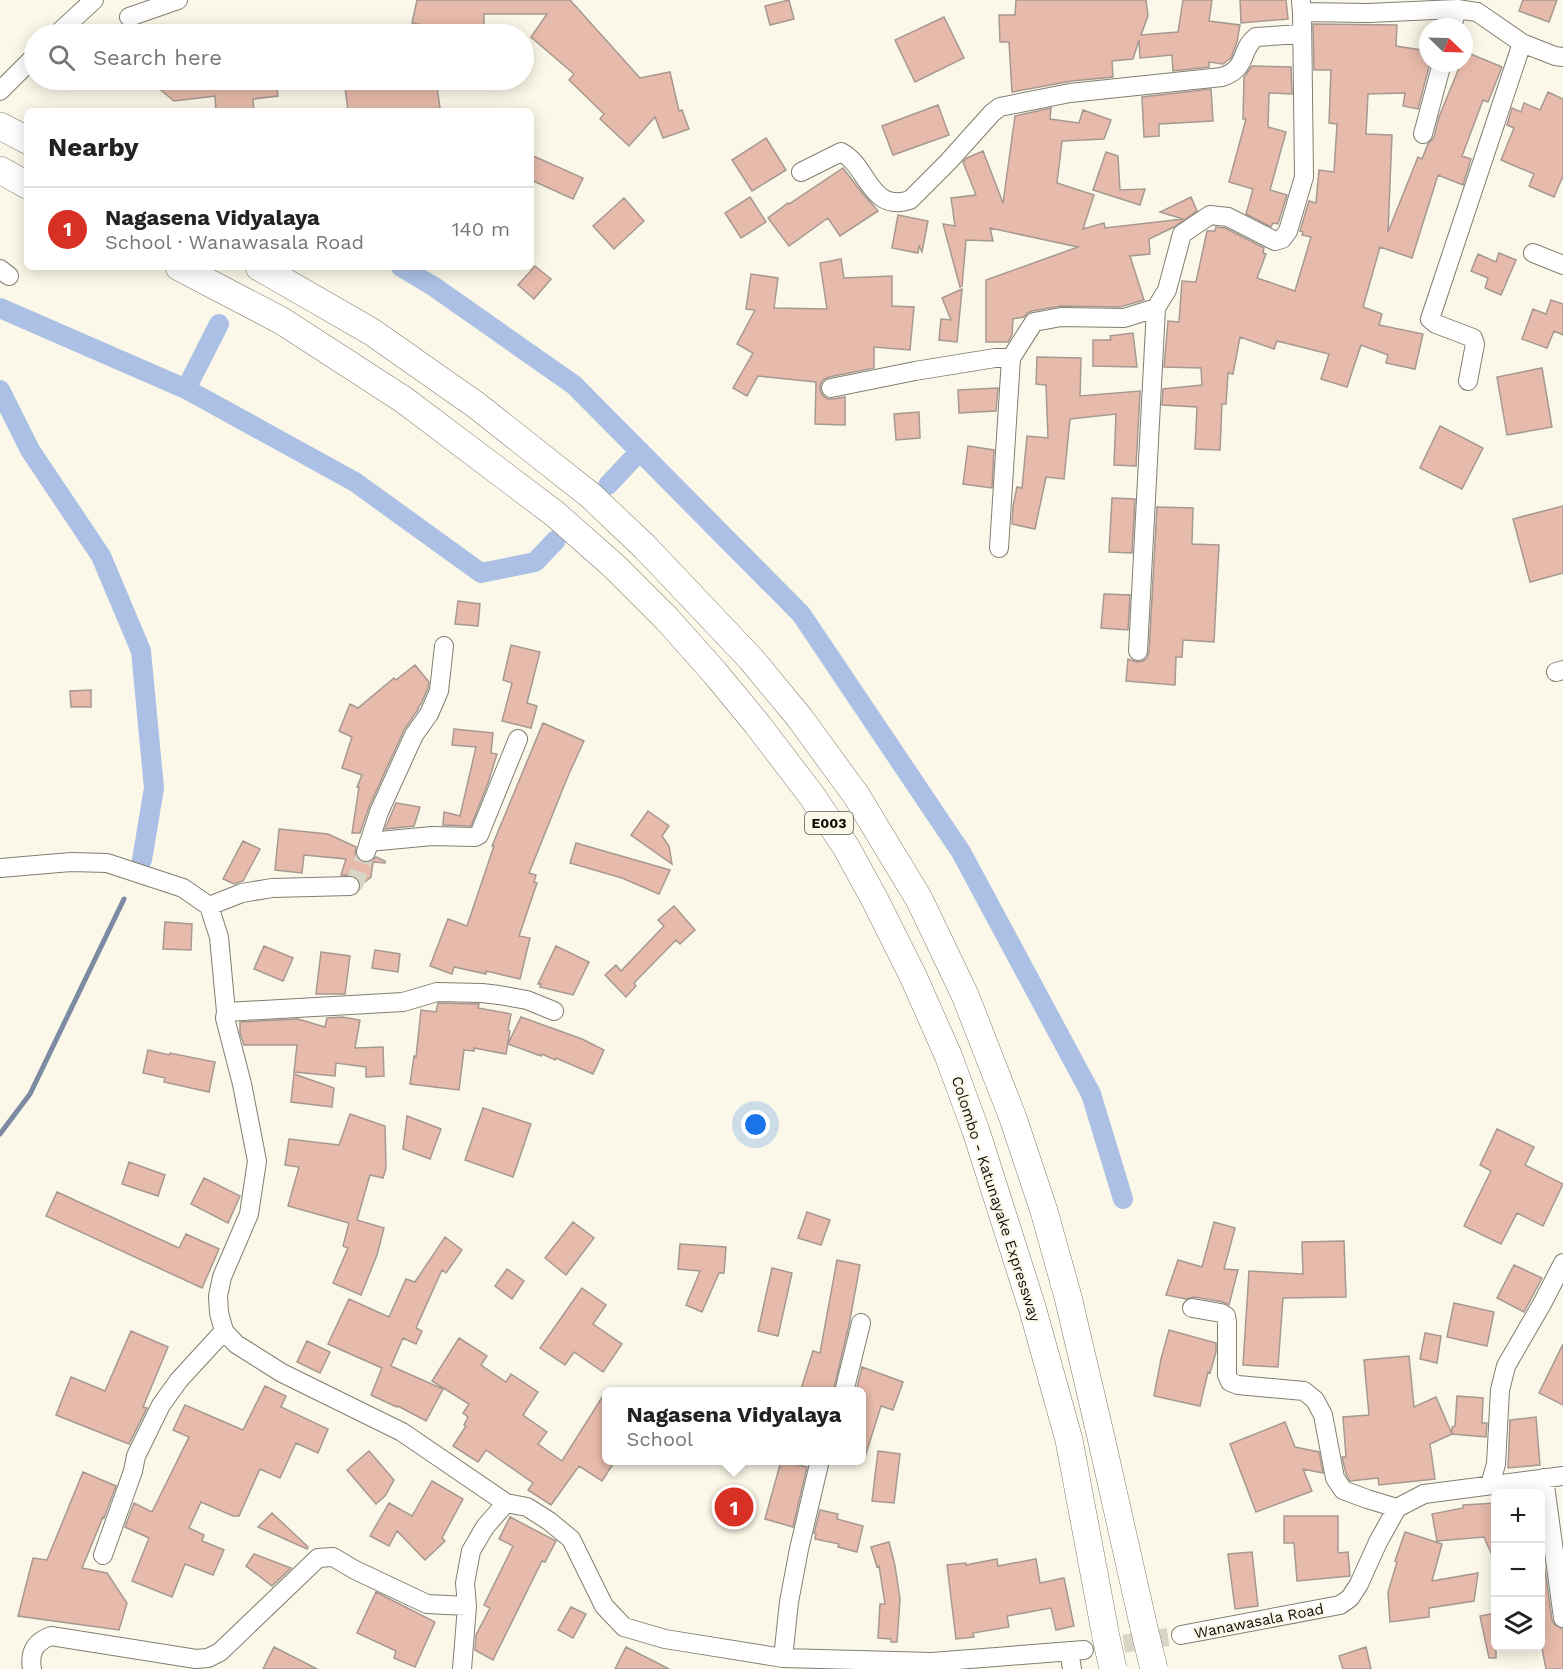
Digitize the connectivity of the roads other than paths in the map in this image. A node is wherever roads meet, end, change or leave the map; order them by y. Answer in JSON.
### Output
{"nodes":[{"id":1,"x":94,"y":0,"type":"edge"},
{"id":2,"x":178,"y":0,"type":"edge"},
{"id":3,"x":1301,"y":6,"type":"edge"},
{"id":4,"x":1457,"y":9,"type":"junction"},
{"id":5,"x":129,"y":18,"type":"dead end"},
{"id":6,"x":1454,"y":18,"type":"edge"},
{"id":7,"x":68,"y":24,"type":"edge"},
{"id":8,"x":1301,"y":34,"type":"junction"},
{"id":9,"x":1522,"y":44,"type":"junction"},
{"id":10,"x":1563,"y":57,"type":"edge"},
{"id":11,"x":24,"y":67,"type":"edge"},
{"id":12,"x":1440,"y":72,"type":"edge"},
{"id":13,"x":4,"y":87,"type":"edge"},
{"id":14,"x":0,"y":126,"type":"edge"},
{"id":15,"x":1423,"y":134,"type":"dead end"},
{"id":16,"x":24,"y":138,"type":"edge"},
{"id":17,"x":0,"y":170,"type":"edge"},
{"id":18,"x":801,"y":171,"type":"dead end"},
{"id":19,"x":0,"y":181,"type":"edge"},
{"id":20,"x":24,"y":183,"type":"edge"},
{"id":21,"x":24,"y":191,"type":"edge"},
{"id":22,"x":1533,"y":253,"type":"dead end"},
{"id":23,"x":1563,"y":265,"type":"edge"},
{"id":24,"x":185,"y":270,"type":"edge"},
{"id":25,"x":264,"y":270,"type":"edge"},
{"id":26,"x":1156,"y":308,"type":"junction"},
{"id":27,"x":1011,"y":358,"type":"junction"},
{"id":28,"x":1468,"y":381,"type":"dead end"},
{"id":29,"x":831,"y":388,"type":"dead end"},
{"id":30,"x":999,"y":548,"type":"dead end"},
{"id":31,"x":444,"y":646,"type":"dead end"},
{"id":32,"x":1138,"y":651,"type":"dead end"},
{"id":33,"x":518,"y":739,"type":"dead end"},
{"id":34,"x":0,"y":868,"type":"edge"},
{"id":35,"x":350,"y":886,"type":"dead end"},
{"id":36,"x":209,"y":906,"type":"junction"},
{"id":37,"x":554,"y":1011,"type":"dead end"},
{"id":38,"x":226,"y":1012,"type":"junction"},
{"id":39,"x":1563,"y":1263,"type":"edge"},
{"id":40,"x":1192,"y":1308,"type":"dead end"},
{"id":41,"x":861,"y":1323,"type":"dead end"},
{"id":42,"x":224,"y":1331,"type":"junction"},
{"id":43,"x":844,"y":1387,"type":"edge"},
{"id":44,"x":819,"y":1465,"type":"edge"},
{"id":45,"x":1563,"y":1476,"type":"edge"},
{"id":46,"x":1544,"y":1478,"type":"junction"},
{"id":47,"x":1490,"y":1485,"type":"junction"},
{"id":48,"x":506,"y":1503,"type":"junction"},
{"id":49,"x":1397,"y":1508,"type":"junction"},
{"id":50,"x":103,"y":1555,"type":"dead end"},
{"id":51,"x":467,"y":1606,"type":"junction"},
{"id":52,"x":1563,"y":1618,"type":"edge"},
{"id":53,"x":1181,"y":1635,"type":"tunnel mouth"},
{"id":54,"x":1083,"y":1652,"type":"edge"},
{"id":55,"x":783,"y":1658,"type":"junction"},
{"id":56,"x":32,"y":1669,"type":"edge"},
{"id":57,"x":462,"y":1669,"type":"edge"},
{"id":58,"x":1113,"y":1669,"type":"tunnel mouth"},
{"id":59,"x":1154,"y":1669,"type":"edge"}],
"edges":[{"from":1,"to":7,"type":"street"},
{"from":2,"to":5,"type":"street"},
{"from":3,"to":4,"type":"street"},
{"from":3,"to":8,"type":"street"},
{"from":4,"to":6,"type":"street"},
{"from":4,"to":9,"type":"street"},
{"from":8,"to":18,"type":"street"},
{"from":8,"to":26,"type":"street"},
{"from":9,"to":10,"type":"street"},
{"from":9,"to":28,"type":"street"},
{"from":11,"to":13,"type":"street"},
{"from":12,"to":15,"type":"street"},
{"from":14,"to":16,"type":"highway"},
{"from":17,"to":20,"type":"highway"},
{"from":19,"to":21,"type":"highway"},
{"from":22,"to":23,"type":"street"},
{"from":24,"to":54,"type":"highway","name":"Colombo - Katunayake Expressway","number":"E003"},
{"from":25,"to":59,"type":"highway","number":"E003","bridge":true},
{"from":26,"to":27,"type":"street"},
{"from":26,"to":32,"type":"street"},
{"from":27,"to":29,"type":"street"},
{"from":27,"to":30,"type":"street"},
{"from":31,"to":33,"type":"street"},
{"from":34,"to":36,"type":"street"},
{"from":35,"to":36,"type":"street"},
{"from":36,"to":38,"type":"street"},
{"from":37,"to":38,"type":"street"},
{"from":38,"to":42,"type":"street"},
{"from":39,"to":47,"type":"street"},
{"from":40,"to":49,"type":"street"},
{"from":41,"to":43,"type":"street"},
{"from":42,"to":48,"type":"street"},
{"from":42,"to":50,"type":"street"},
{"from":44,"to":55,"type":"street"},
{"from":45,"to":46,"type":"street"},
{"from":46,"to":47,"type":"street"},
{"from":46,"to":52,"type":"street"},
{"from":47,"to":49,"type":"street"},
{"from":48,"to":51,"type":"street"},
{"from":48,"to":55,"type":"street"},
{"from":49,"to":53,"type":"street","name":"Wanawasala Road"},
{"from":51,"to":56,"type":"street"},
{"from":51,"to":57,"type":"street"},
{"from":54,"to":55,"type":"street"},
{"from":54,"to":58,"type":"highway","name":"Colombo - Katunayake Expressway","number":"E003","bridge":true}]}
